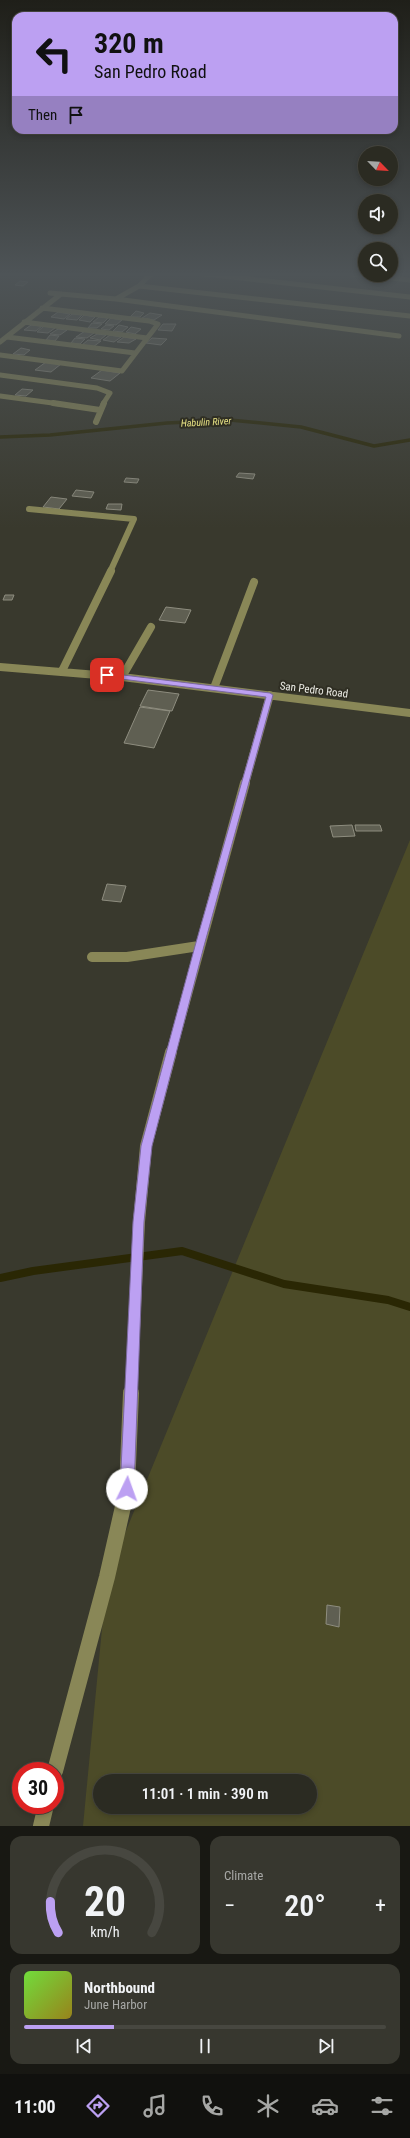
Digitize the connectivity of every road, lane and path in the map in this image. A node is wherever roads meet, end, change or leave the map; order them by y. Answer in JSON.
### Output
{"nodes":[{"id":1,"x":17,"y":357,"type":"edge"},
{"id":2,"x":132,"y":357,"type":"edge"},
{"id":3,"x":0,"y":375,"type":"edge"},
{"id":4,"x":0,"y":396,"type":"edge"},
{"id":5,"x":100,"y":410,"type":"junction"},
{"id":6,"x":96,"y":422,"type":"dead end"},
{"id":7,"x":29,"y":510,"type":"dead end"},
{"id":8,"x":254,"y":582,"type":"dead end"},
{"id":9,"x":151,"y":627,"type":"dead end"},
{"id":10,"x":0,"y":667,"type":"edge"},
{"id":11,"x":62,"y":671,"type":"junction"},
{"id":12,"x":122,"y":677,"type":"junction"},
{"id":13,"x":214,"y":688,"type":"junction"},
{"id":14,"x":270,"y":695,"type":"junction"},
{"id":15,"x":410,"y":713,"type":"edge"},
{"id":16,"x":199,"y":946,"type":"junction"},
{"id":17,"x":92,"y":957,"type":"dead end"},
{"id":18,"x":57,"y":1762,"type":"edge"},
{"id":19,"x":44,"y":1814,"type":"edge"},
{"id":20,"x":41,"y":1826,"type":"edge"}],
"edges":[{"from":1,"to":2,"type":"street"},
{"from":3,"to":5,"type":"street"},
{"from":4,"to":5,"type":"street"},
{"from":5,"to":6,"type":"street"},
{"from":7,"to":11,"type":"street"},
{"from":8,"to":13,"type":"street"},
{"from":9,"to":12,"type":"street"},
{"from":10,"to":11,"type":"street","name":"San Pedro Road"},
{"from":11,"to":12,"type":"street","name":"San Pedro Road"},
{"from":12,"to":13,"type":"street","name":"San Pedro Road"},
{"from":13,"to":14,"type":"street","name":"San Pedro Road"},
{"from":14,"to":15,"type":"street","name":"San Pedro Road"},
{"from":14,"to":16,"type":"street"},
{"from":16,"to":17,"type":"street"},
{"from":16,"to":18,"type":"street"},
{"from":19,"to":20,"type":"street"}]}
